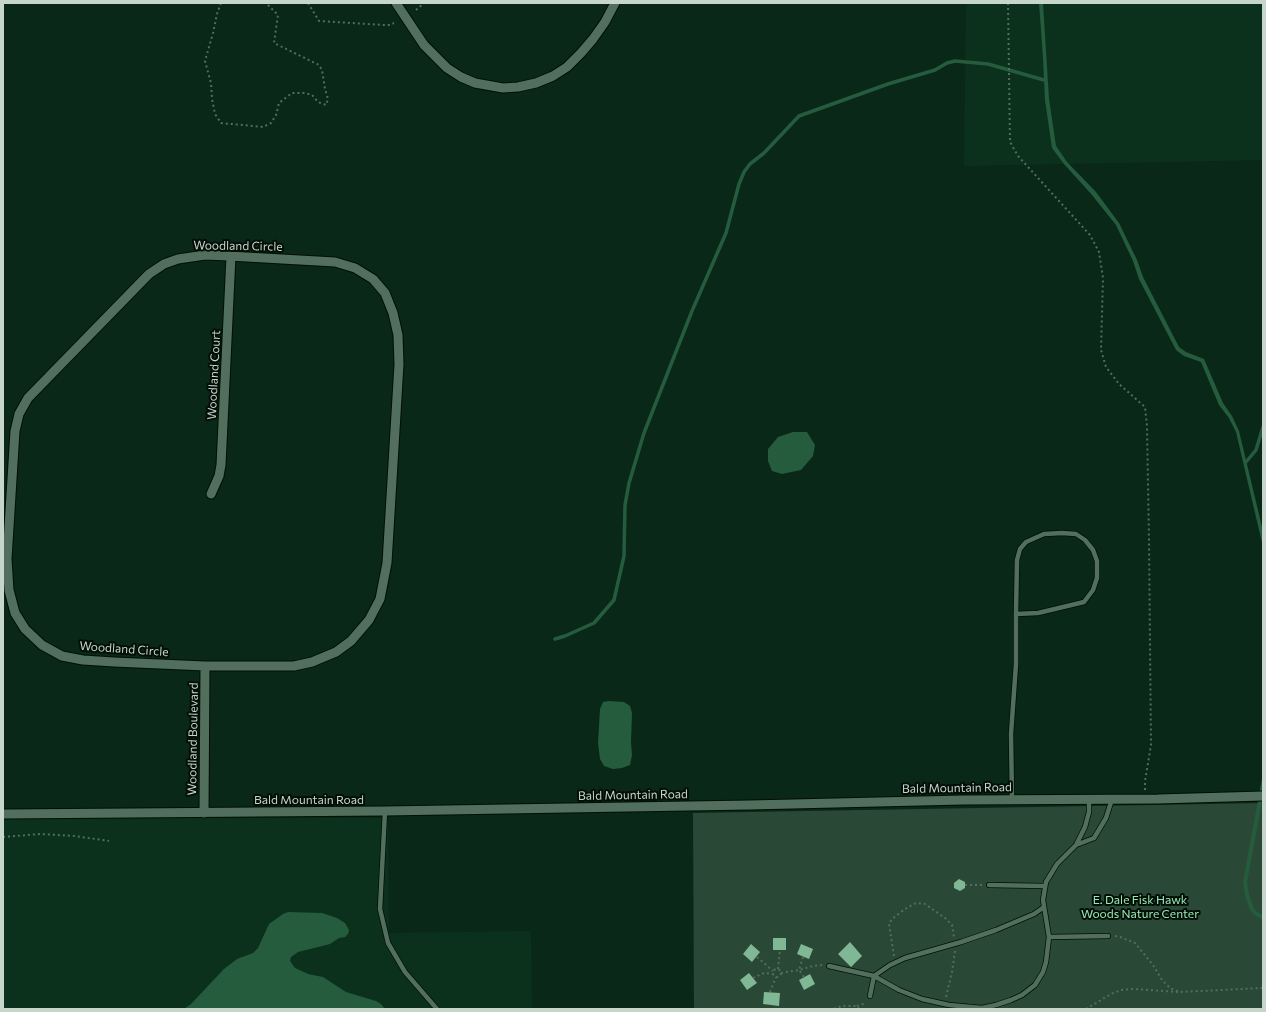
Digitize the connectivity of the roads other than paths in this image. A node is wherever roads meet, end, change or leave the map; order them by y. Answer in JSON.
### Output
{"nodes":[{"id":1,"x":396,"y":3,"type":"edge"},
{"id":2,"x":615,"y":3,"type":"edge"},
{"id":3,"x":231,"y":256,"type":"junction"},
{"id":4,"x":211,"y":494,"type":"dead end"},
{"id":5,"x":1016,"y":614,"type":"junction"},
{"id":6,"x":206,"y":666,"type":"junction"},
{"id":7,"x":1259,"y":796,"type":"edge"},
{"id":8,"x":1012,"y":799,"type":"junction"},
{"id":9,"x":1089,"y":799,"type":"junction"},
{"id":10,"x":1112,"y":799,"type":"junction"},
{"id":11,"x":385,"y":812,"type":"junction"},
{"id":12,"x":204,"y":813,"type":"junction"},
{"id":13,"x":3,"y":814,"type":"edge"},
{"id":14,"x":1076,"y":844,"type":"junction"},
{"id":15,"x":989,"y":885,"type":"road end"},
{"id":16,"x":1045,"y":886,"type":"junction"},
{"id":17,"x":1044,"y":907,"type":"junction"},
{"id":18,"x":1108,"y":936,"type":"road end"},
{"id":19,"x":1049,"y":937,"type":"junction"},
{"id":20,"x":829,"y":966,"type":"road end"},
{"id":21,"x":874,"y":976,"type":"junction"},
{"id":22,"x":870,"y":996,"type":"dead end"},
{"id":23,"x":954,"y":1007,"type":"edge"},
{"id":24,"x":437,"y":1009,"type":"edge"}],
"edges":[{"from":1,"to":2,"type":"street"},
{"from":3,"to":4,"type":"street","name":"Woodland Court"},
{"from":3,"to":6,"type":"street","name":"Woodland Circle"},
{"from":3,"to":6,"type":"street","name":"Woodland Circle"},
{"from":5,"to":5,"type":"lane"},
{"from":5,"to":8,"type":"lane"},
{"from":6,"to":12,"type":"street","name":"Woodland Boulevard"},
{"from":7,"to":10,"type":"street","name":"Bald Mountain Road"},
{"from":8,"to":9,"type":"street","name":"Bald Mountain Road"},
{"from":8,"to":11,"type":"street","name":"Bald Mountain Road"},
{"from":9,"to":10,"type":"street","name":"Bald Mountain Road"},
{"from":9,"to":14,"type":"lane"},
{"from":10,"to":14,"type":"lane"},
{"from":11,"to":12,"type":"street","name":"Bald Mountain Road"},
{"from":11,"to":24,"type":"lane"},
{"from":12,"to":13,"type":"street","name":"Bald Mountain Road"},
{"from":14,"to":16,"type":"lane"},
{"from":15,"to":16,"type":"lane"},
{"from":16,"to":17,"type":"lane"},
{"from":17,"to":19,"type":"lane"},
{"from":17,"to":21,"type":"lane"},
{"from":18,"to":19,"type":"lane"},
{"from":19,"to":23,"type":"lane"},
{"from":20,"to":21,"type":"lane"},
{"from":21,"to":22,"type":"lane"},
{"from":21,"to":23,"type":"lane"}]}
